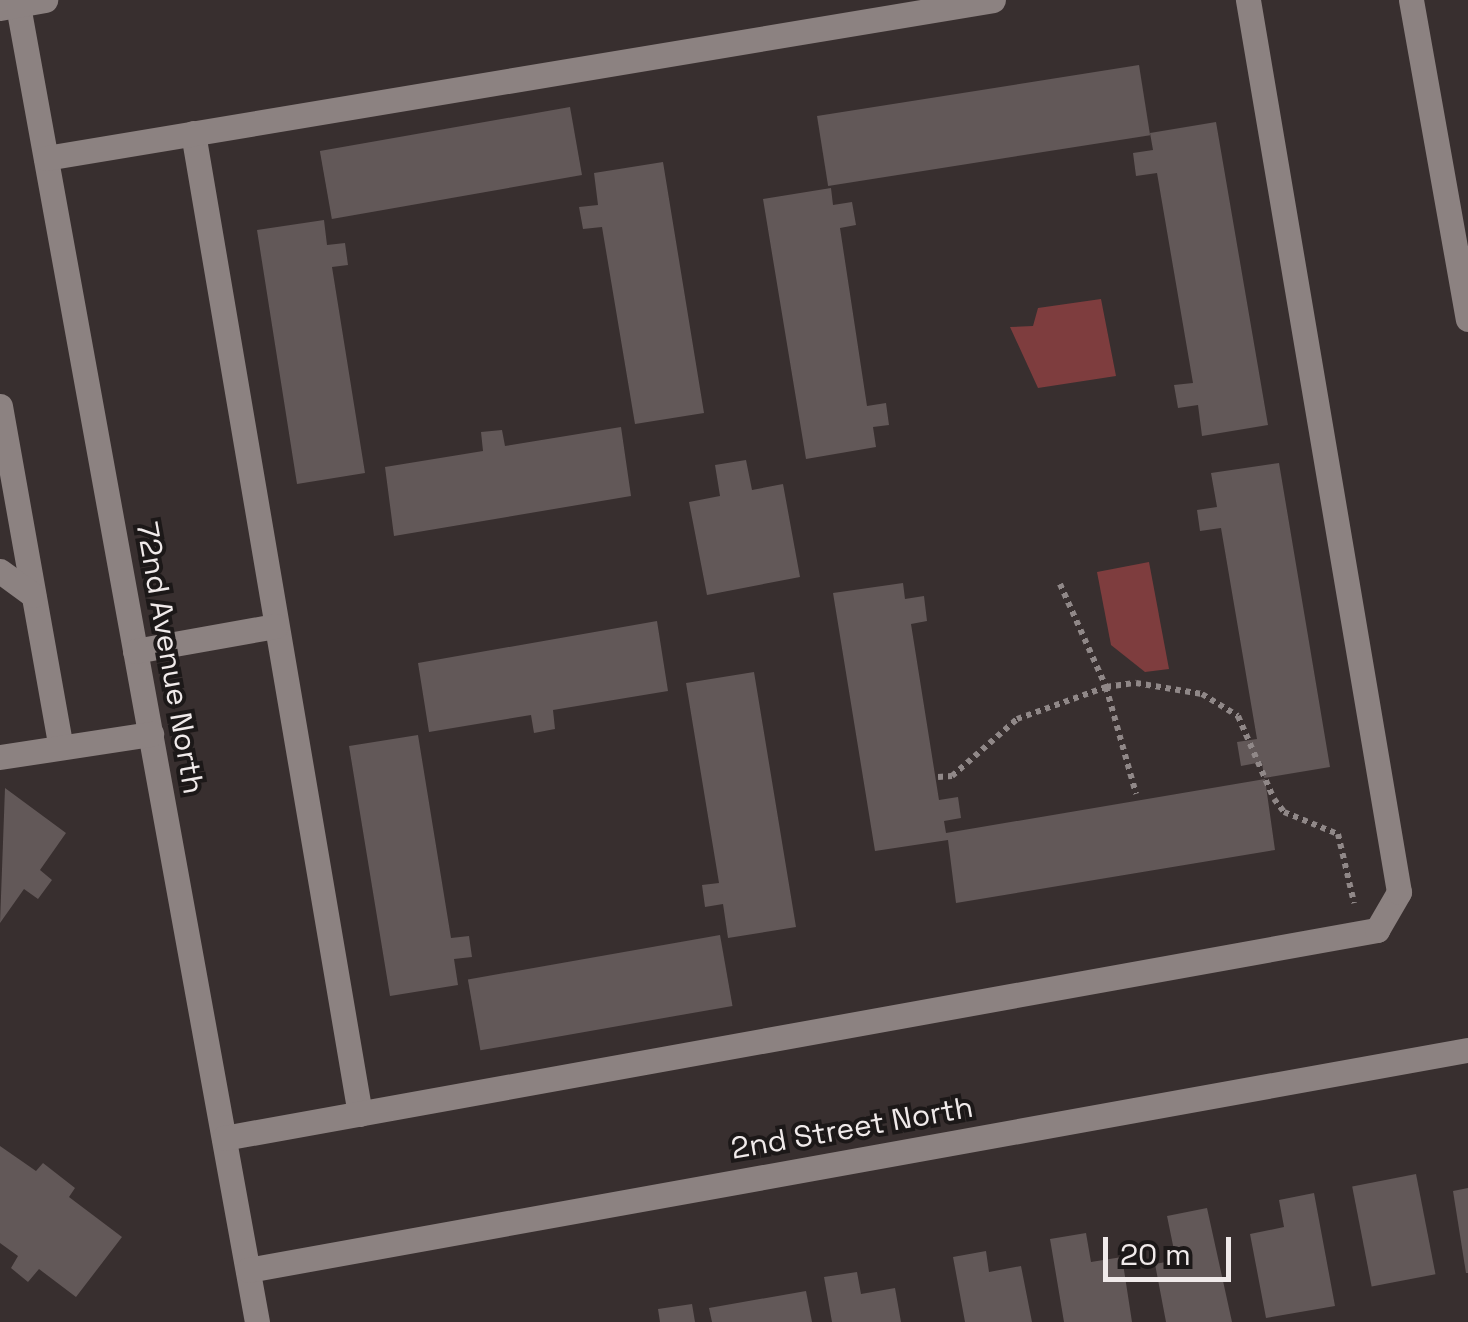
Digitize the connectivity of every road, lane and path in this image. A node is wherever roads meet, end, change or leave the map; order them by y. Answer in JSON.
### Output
{"nodes":[{"id":1,"x":45,"y":0,"type":"edge"},
{"id":2,"x":993,"y":0,"type":"edge"},
{"id":3,"x":1248,"y":0,"type":"edge"},
{"id":4,"x":1411,"y":0,"type":"edge"},
{"id":5,"x":12,"y":4,"type":"edge"},
{"id":6,"x":193,"y":132,"type":"junction"},
{"id":7,"x":46,"y":158,"type":"junction"},
{"id":8,"x":1468,"y":318,"type":"edge"},
{"id":9,"x":0,"y":406,"type":"edge"},
{"id":10,"x":0,"y":571,"type":"edge"},
{"id":11,"x":1060,"y":584,"type":"dead end"},
{"id":12,"x":33,"y":596,"type":"junction"},
{"id":13,"x":276,"y":626,"type":"junction"},
{"id":14,"x":135,"y":650,"type":"junction"},
{"id":15,"x":1106,"y":688,"type":"junction"},
{"id":16,"x":150,"y":734,"type":"junction"},
{"id":17,"x":60,"y":744,"type":"junction"},
{"id":18,"x":0,"y":757,"type":"edge"},
{"id":19,"x":938,"y":777,"type":"dead end"},
{"id":20,"x":1136,"y":794,"type":"dead end"},
{"id":21,"x":1360,"y":934,"type":"junction"},
{"id":22,"x":1467,"y":1050,"type":"edge"},
{"id":23,"x":360,"y":1114,"type":"junction"},
{"id":24,"x":224,"y":1138,"type":"junction"},
{"id":25,"x":248,"y":1270,"type":"junction"},
{"id":26,"x":257,"y":1322,"type":"edge"}],
"edges":[{"from":1,"to":5,"type":"street"},
{"from":2,"to":6,"type":"street"},
{"from":3,"to":21,"type":"street"},
{"from":4,"to":8,"type":"street"},
{"from":5,"to":7,"type":"street","name":"72nd Avenue North"},
{"from":6,"to":7,"type":"street"},
{"from":6,"to":13,"type":"street"},
{"from":7,"to":14,"type":"street","name":"72nd Avenue North"},
{"from":9,"to":12,"type":"street"},
{"from":10,"to":12,"type":"street"},
{"from":11,"to":15,"type":"path"},
{"from":12,"to":17,"type":"street"},
{"from":13,"to":14,"type":"street"},
{"from":13,"to":23,"type":"street"},
{"from":14,"to":16,"type":"street","name":"72nd Avenue North"},
{"from":15,"to":19,"type":"path"},
{"from":15,"to":20,"type":"path"},
{"from":15,"to":21,"type":"path"},
{"from":16,"to":17,"type":"street"},
{"from":16,"to":24,"type":"street","name":"72nd Avenue North"},
{"from":17,"to":18,"type":"street"},
{"from":21,"to":23,"type":"street"},
{"from":22,"to":25,"type":"street","name":"2nd Street North"},
{"from":23,"to":24,"type":"street"},
{"from":24,"to":25,"type":"street","name":"72nd Avenue North"},
{"from":25,"to":26,"type":"street","name":"72nd Avenue North"}]}
